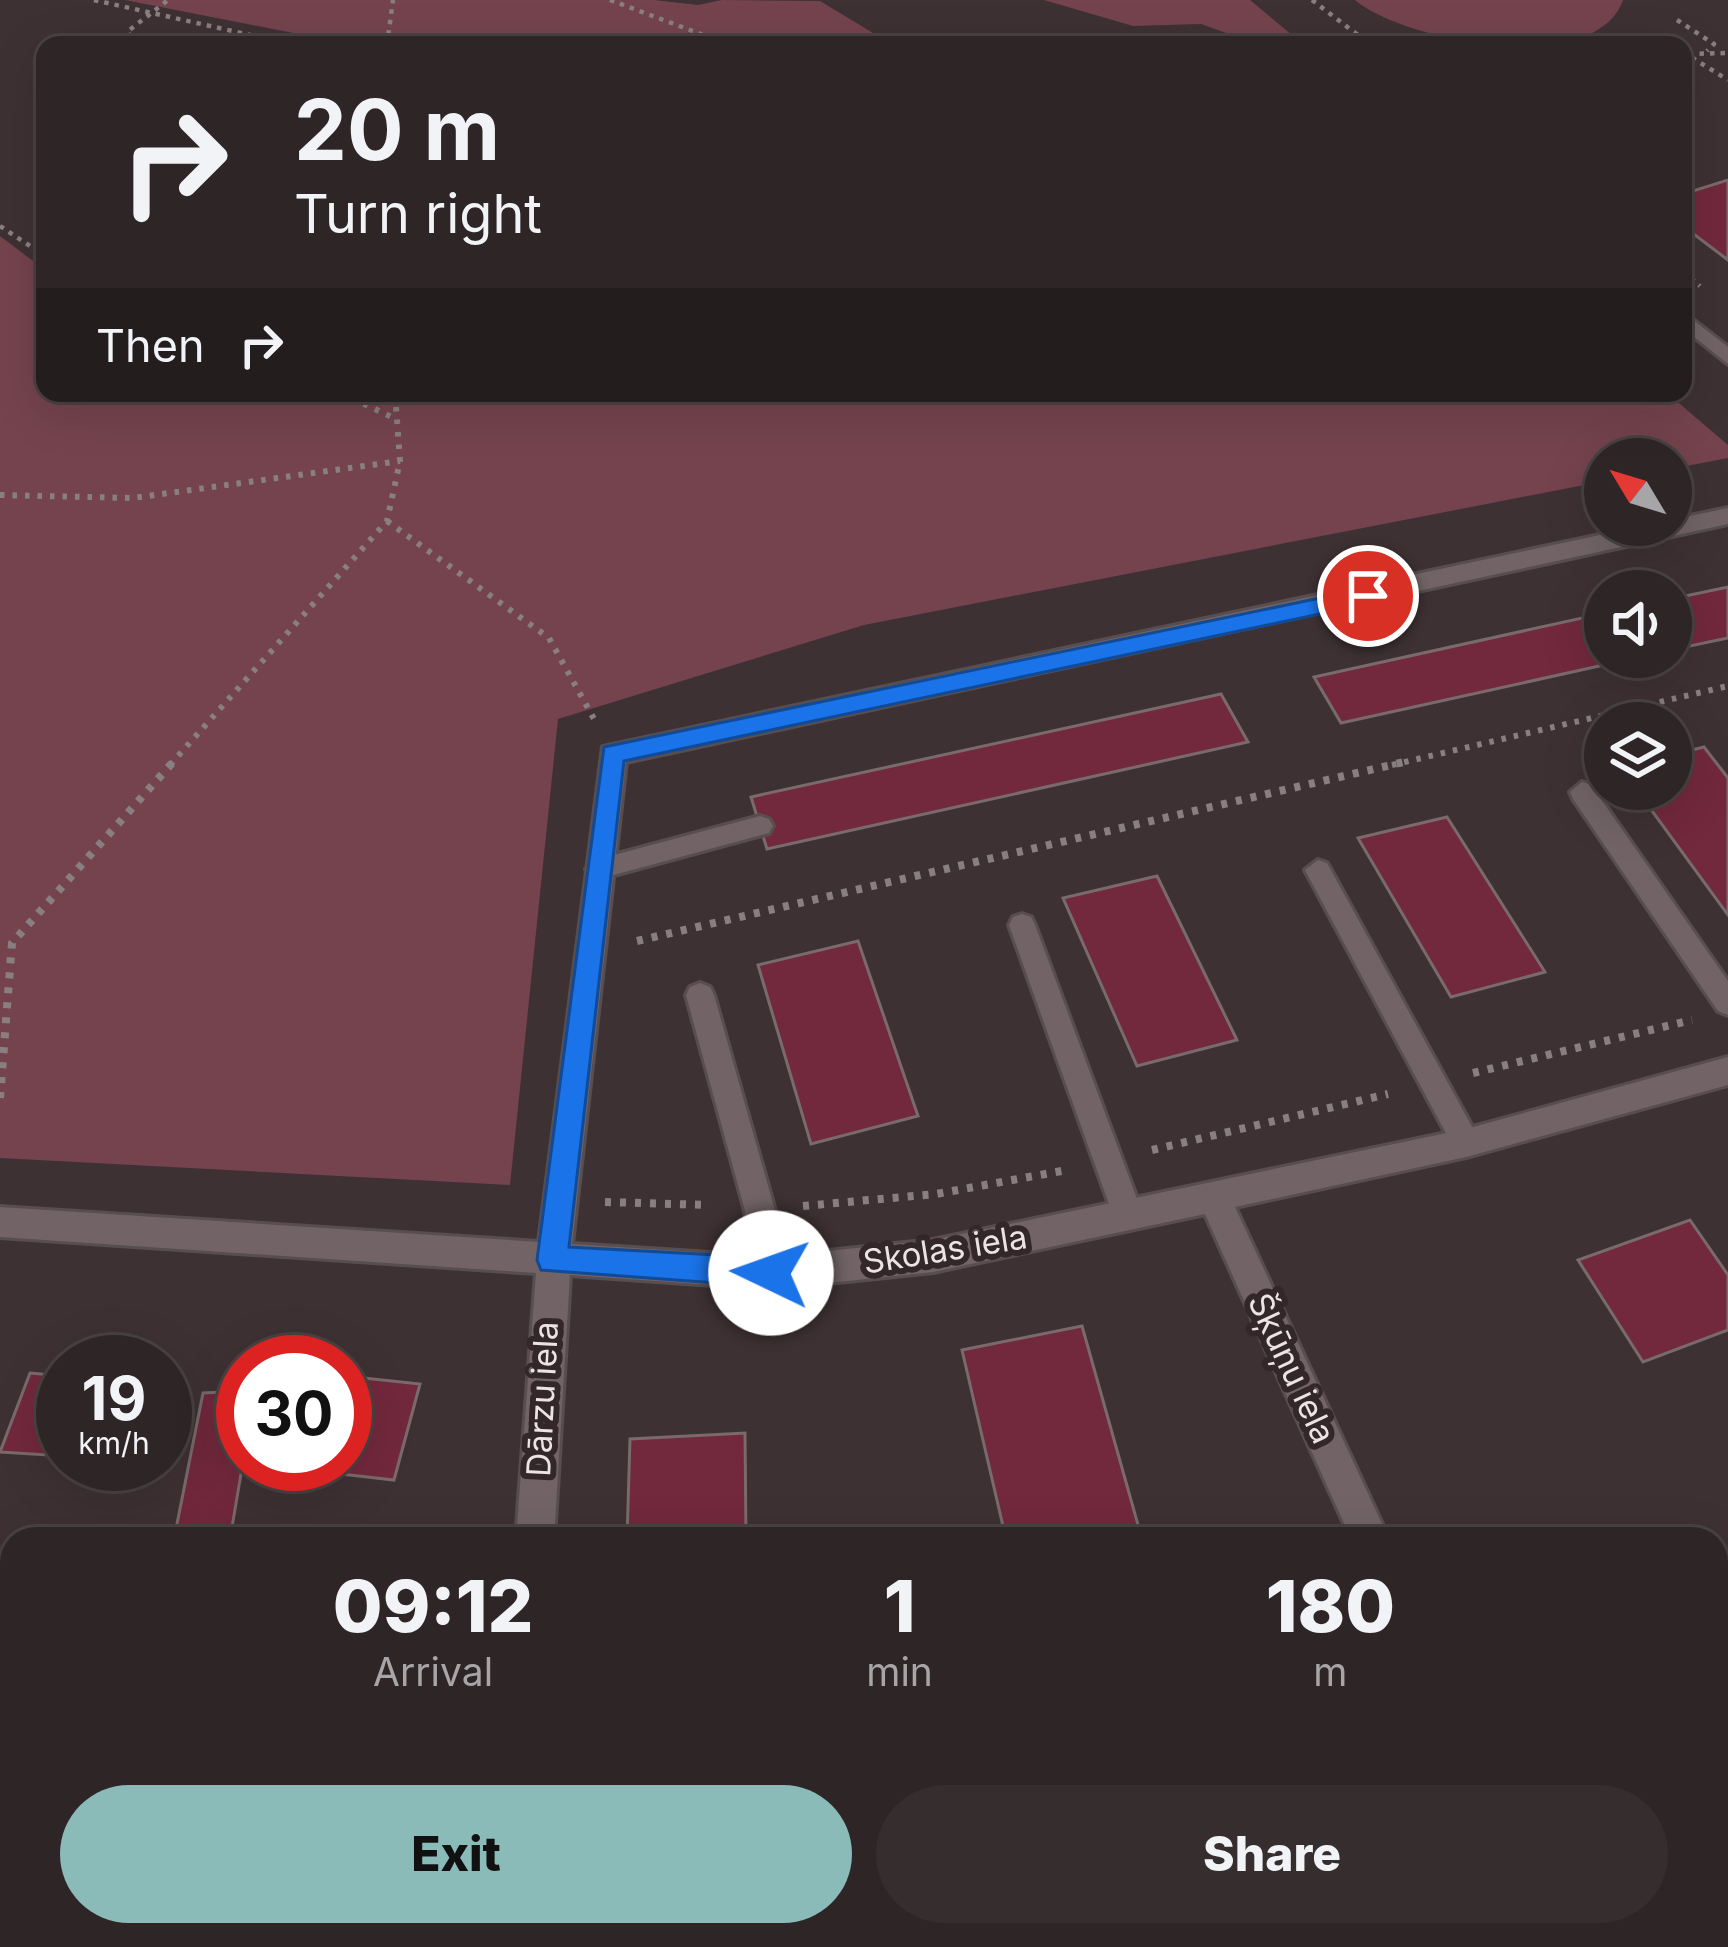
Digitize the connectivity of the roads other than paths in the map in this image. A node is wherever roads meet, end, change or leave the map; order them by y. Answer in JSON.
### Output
{"nodes":[{"id":1,"x":1692,"y":326,"type":"edge"},
{"id":2,"x":1728,"y":358,"type":"edge"},
{"id":3,"x":1728,"y":516,"type":"edge"},
{"id":4,"x":1582,"y":792,"type":"dead end"},
{"id":5,"x":760,"y":826,"type":"dead end"},
{"id":6,"x":599,"y":869,"type":"junction"},
{"id":7,"x":1318,"y":870,"type":"dead end"},
{"id":8,"x":1022,"y":925,"type":"dead end"},
{"id":9,"x":700,"y":995,"type":"dead end"},
{"id":10,"x":1717,"y":1010,"type":"edge"},
{"id":11,"x":1728,"y":1071,"type":"edge"},
{"id":12,"x":1466,"y":1143,"type":"junction"},
{"id":13,"x":1214,"y":1197,"type":"junction"},
{"id":14,"x":1128,"y":1216,"type":"junction"},
{"id":15,"x":0,"y":1222,"type":"edge"},
{"id":16,"x":552,"y":1260,"type":"junction"},
{"id":17,"x":771,"y":1273,"type":"junction"},
{"id":18,"x":535,"y":1527,"type":"edge"},
{"id":19,"x":1365,"y":1527,"type":"edge"}],
"edges":[{"from":1,"to":2,"type":"lane"},
{"from":3,"to":6,"type":"street","name":"Dārzu iela"},
{"from":4,"to":10,"type":"lane"},
{"from":5,"to":6,"type":"lane"},
{"from":6,"to":16,"type":"street","name":"Dārzu iela"},
{"from":7,"to":12,"type":"lane"},
{"from":8,"to":14,"type":"lane"},
{"from":9,"to":17,"type":"lane"},
{"from":11,"to":12,"type":"street","name":"Skolas iela"},
{"from":12,"to":13,"type":"street","name":"Skolas iela"},
{"from":13,"to":14,"type":"street","name":"Skolas iela"},
{"from":13,"to":19,"type":"street","name":"Šķūņu iela"},
{"from":14,"to":17,"type":"street","name":"Skolas iela"},
{"from":15,"to":16,"type":"street","name":"Skolas iela"},
{"from":16,"to":17,"type":"street","name":"Skolas iela"},
{"from":16,"to":18,"type":"street","name":"Dārzu iela"}]}
